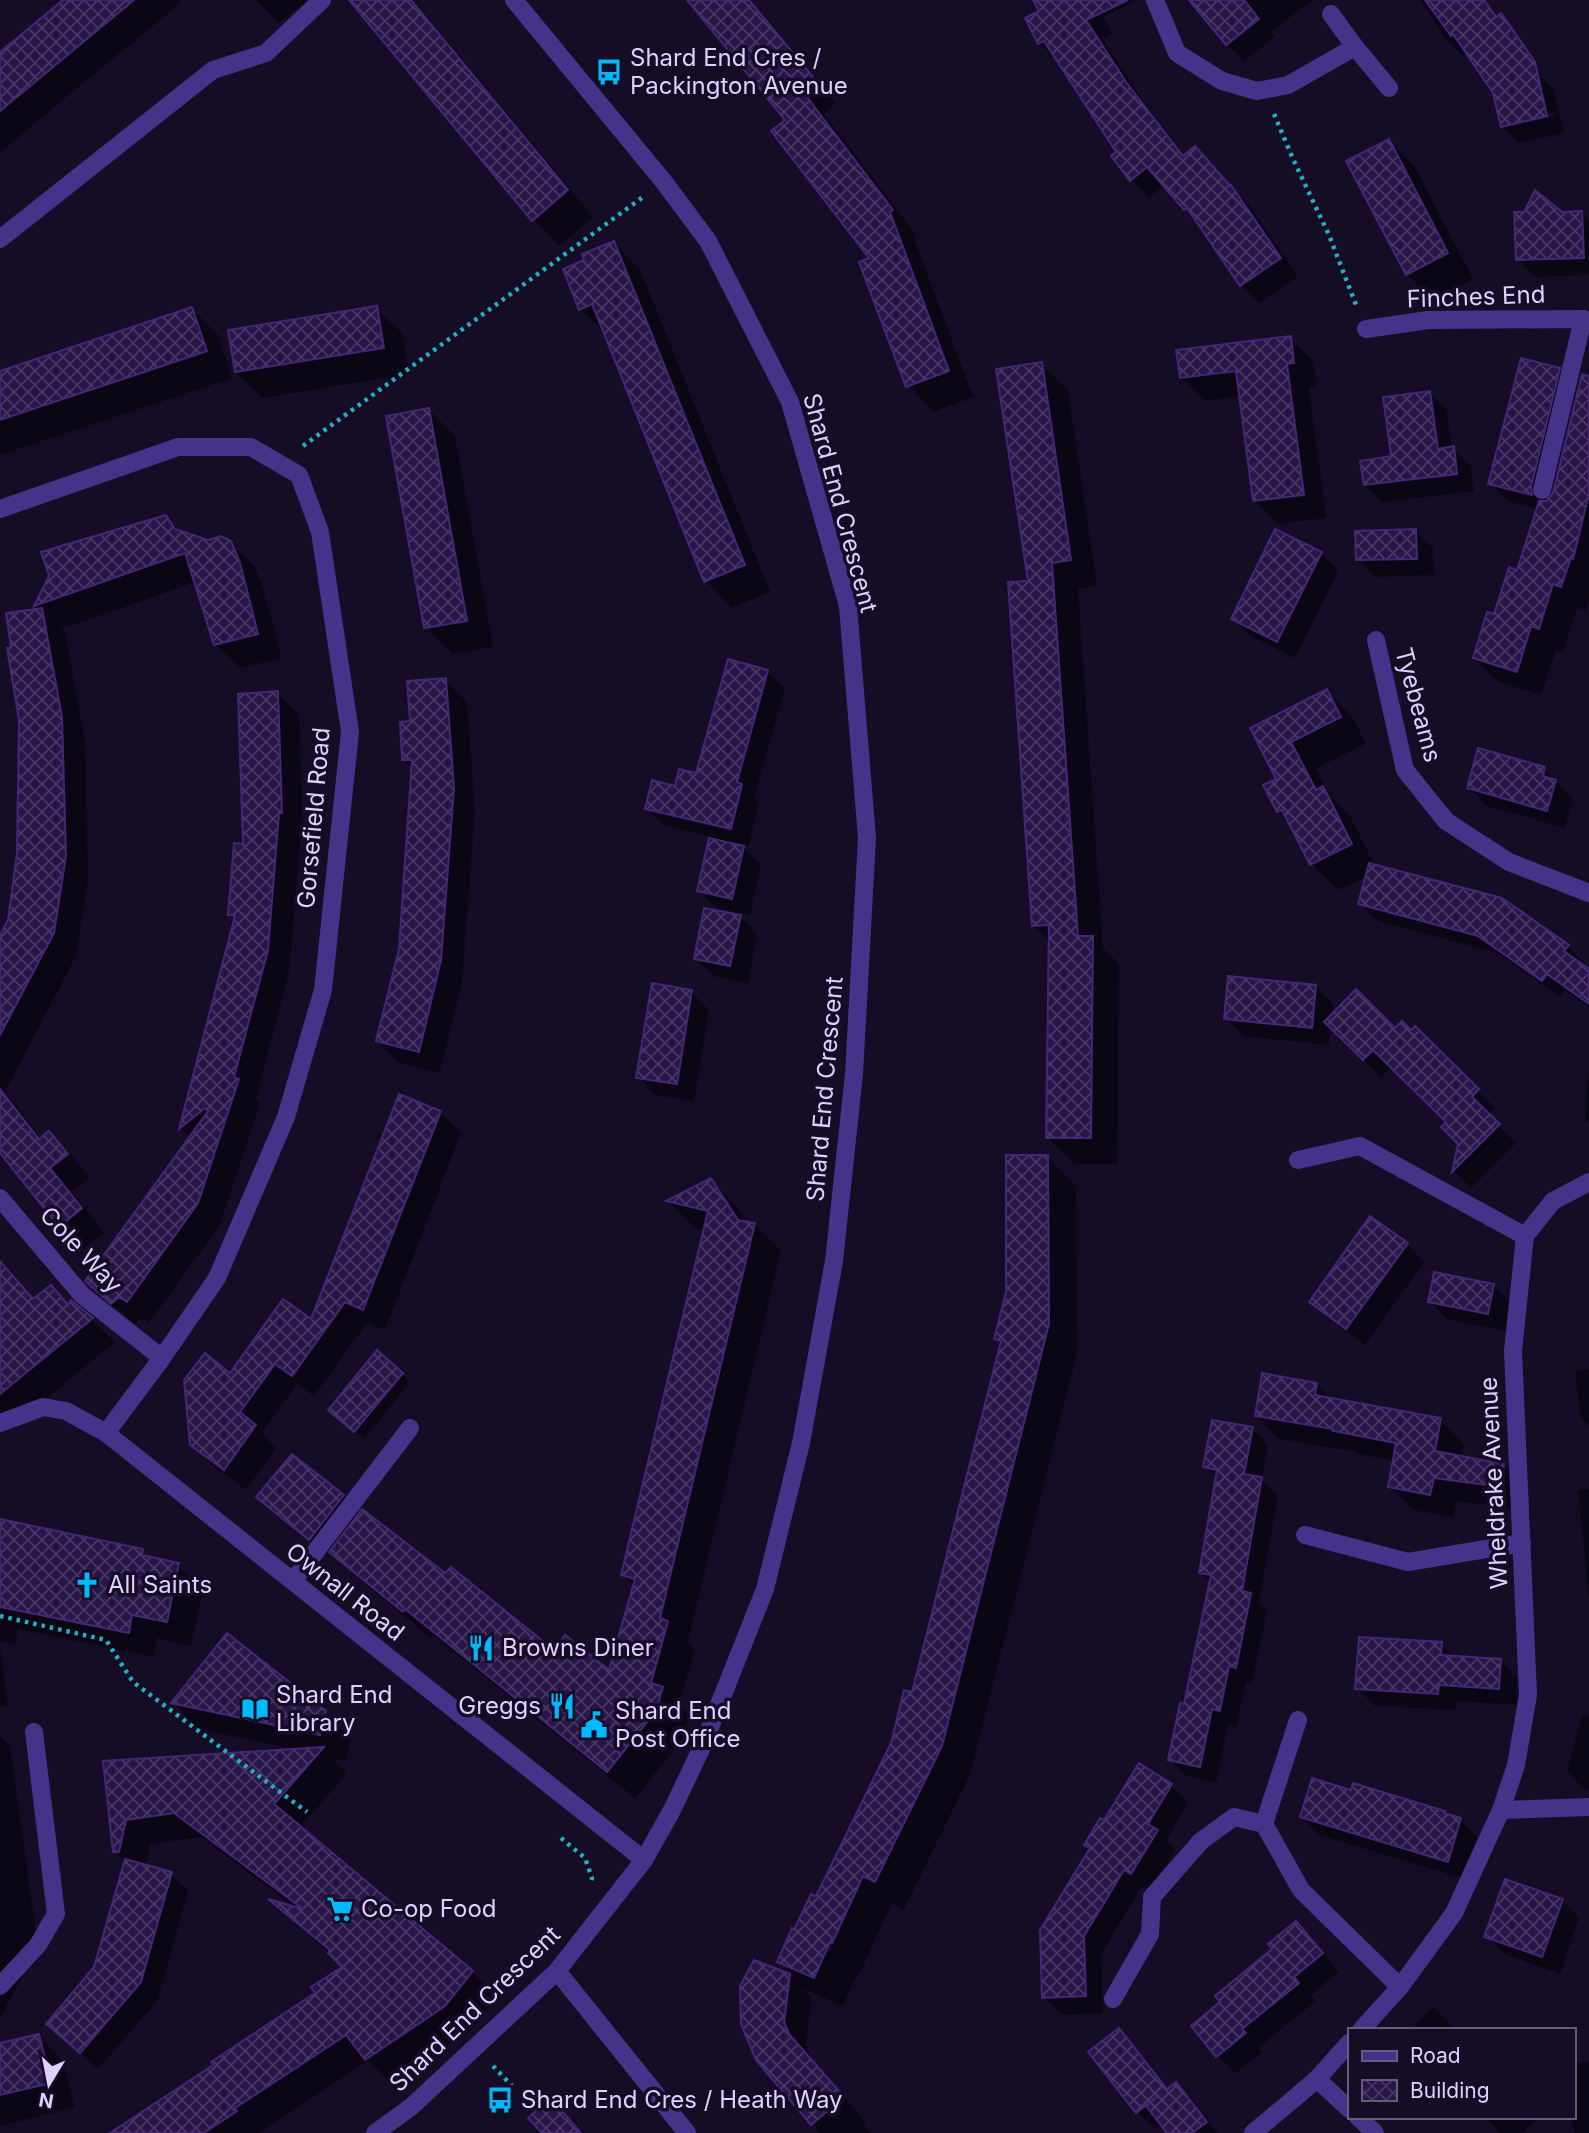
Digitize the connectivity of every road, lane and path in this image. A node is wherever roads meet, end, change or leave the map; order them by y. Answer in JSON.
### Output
{"nodes":[{"id":1,"x":323,"y":0,"type":"edge"},
{"id":2,"x":514,"y":0,"type":"edge"},
{"id":3,"x":1155,"y":0,"type":"edge"},
{"id":4,"x":1331,"y":14,"type":"dead end"},
{"id":5,"x":1355,"y":47,"type":"junction"},
{"id":6,"x":1389,"y":88,"type":"dead end"},
{"id":7,"x":1266,"y":89,"type":"junction"},
{"id":8,"x":664,"y":182,"type":"junction"},
{"id":9,"x":0,"y":239,"type":"edge"},
{"id":10,"x":1586,"y":320,"type":"edge"},
{"id":11,"x":1366,"y":329,"type":"joint"},
{"id":12,"x":285,"y":467,"type":"junction"},
{"id":13,"x":1542,"y":490,"type":"dead end"},
{"id":14,"x":0,"y":509,"type":"edge"},
{"id":15,"x":1376,"y":640,"type":"dead end"},
{"id":16,"x":1589,"y":893,"type":"edge"},
{"id":17,"x":1298,"y":1160,"type":"dead end"},
{"id":18,"x":1589,"y":1182,"type":"edge"},
{"id":19,"x":0,"y":1198,"type":"edge"},
{"id":20,"x":1524,"y":1236,"type":"junction"},
{"id":21,"x":162,"y":1358,"type":"junction"},
{"id":22,"x":0,"y":1423,"type":"edge"},
{"id":23,"x":410,"y":1428,"type":"dead end"},
{"id":24,"x":106,"y":1433,"type":"junction"},
{"id":25,"x":1305,"y":1535,"type":"dead end"},
{"id":26,"x":1521,"y":1543,"type":"junction"},
{"id":27,"x":293,"y":1581,"type":"junction"},
{"id":28,"x":0,"y":1616,"type":"edge"},
{"id":29,"x":1298,"y":1720,"type":"dead end"},
{"id":30,"x":34,"y":1731,"type":"dead end"},
{"id":31,"x":1589,"y":1807,"type":"edge"},
{"id":32,"x":1501,"y":1810,"type":"junction"},
{"id":33,"x":307,"y":1812,"type":"dead end"},
{"id":34,"x":1264,"y":1824,"type":"junction"},
{"id":35,"x":644,"y":1860,"type":"junction"},
{"id":36,"x":557,"y":1971,"type":"junction"},
{"id":37,"x":0,"y":1986,"type":"edge"},
{"id":38,"x":1400,"y":1987,"type":"junction"},
{"id":39,"x":1113,"y":1999,"type":"dead end"},
{"id":40,"x":1364,"y":2028,"type":"edge"},
{"id":41,"x":1348,"y":2044,"type":"edge"},
{"id":42,"x":1317,"y":2080,"type":"junction"},
{"id":43,"x":1348,"y":2108,"type":"edge"},
{"id":44,"x":1360,"y":2119,"type":"edge"},
{"id":45,"x":375,"y":2133,"type":"edge"},
{"id":46,"x":687,"y":2133,"type":"edge"},
{"id":47,"x":1253,"y":2133,"type":"edge"},
{"id":48,"x":1375,"y":2133,"type":"edge"}],
"edges":[{"from":1,"to":9,"type":"street"},
{"from":2,"to":8,"type":"street","name":"Shard End Crescent"},
{"from":3,"to":7,"type":"street"},
{"from":4,"to":5,"type":"street"},
{"from":5,"to":6,"type":"street"},
{"from":5,"to":7,"type":"street"},
{"from":7,"to":11,"type":"path"},
{"from":8,"to":12,"type":"path"},
{"from":8,"to":35,"type":"street","name":"Shard End Crescent"},
{"from":10,"to":11,"type":"street","name":"Finches End"},
{"from":10,"to":13,"type":"street"},
{"from":12,"to":14,"type":"street","name":"Gorsefield Road"},
{"from":12,"to":21,"type":"street","name":"Gorsefield Road"},
{"from":15,"to":16,"type":"street","name":"Tyebeams"},
{"from":17,"to":20,"type":"street"},
{"from":18,"to":20,"type":"street"},
{"from":19,"to":21,"type":"street","name":"Cole Way"},
{"from":20,"to":26,"type":"street","name":"Wheldrake Avenue"},
{"from":21,"to":24,"type":"street","name":"Gorsefield Road"},
{"from":22,"to":24,"type":"street","name":"Ownall Road"},
{"from":23,"to":27,"type":"street"},
{"from":24,"to":27,"type":"street","name":"Ownall Road"},
{"from":25,"to":26,"type":"street"},
{"from":26,"to":32,"type":"street","name":"Wheldrake Avenue"},
{"from":27,"to":35,"type":"street","name":"Ownall Road"},
{"from":28,"to":33,"type":"path"},
{"from":29,"to":34,"type":"street"},
{"from":30,"to":37,"type":"street"},
{"from":31,"to":32,"type":"street"},
{"from":32,"to":38,"type":"street","name":"Wheldrake Avenue"},
{"from":34,"to":38,"type":"street"},
{"from":34,"to":39,"type":"street"},
{"from":35,"to":36,"type":"street","name":"Shard End Crescent"},
{"from":36,"to":45,"type":"street","name":"Shard End Crescent"},
{"from":36,"to":46,"type":"street"},
{"from":38,"to":40,"type":"street","name":"Wheldrake Avenue"},
{"from":41,"to":42,"type":"street"},
{"from":42,"to":43,"type":"street"},
{"from":42,"to":47,"type":"street"},
{"from":44,"to":48,"type":"street"}]}
